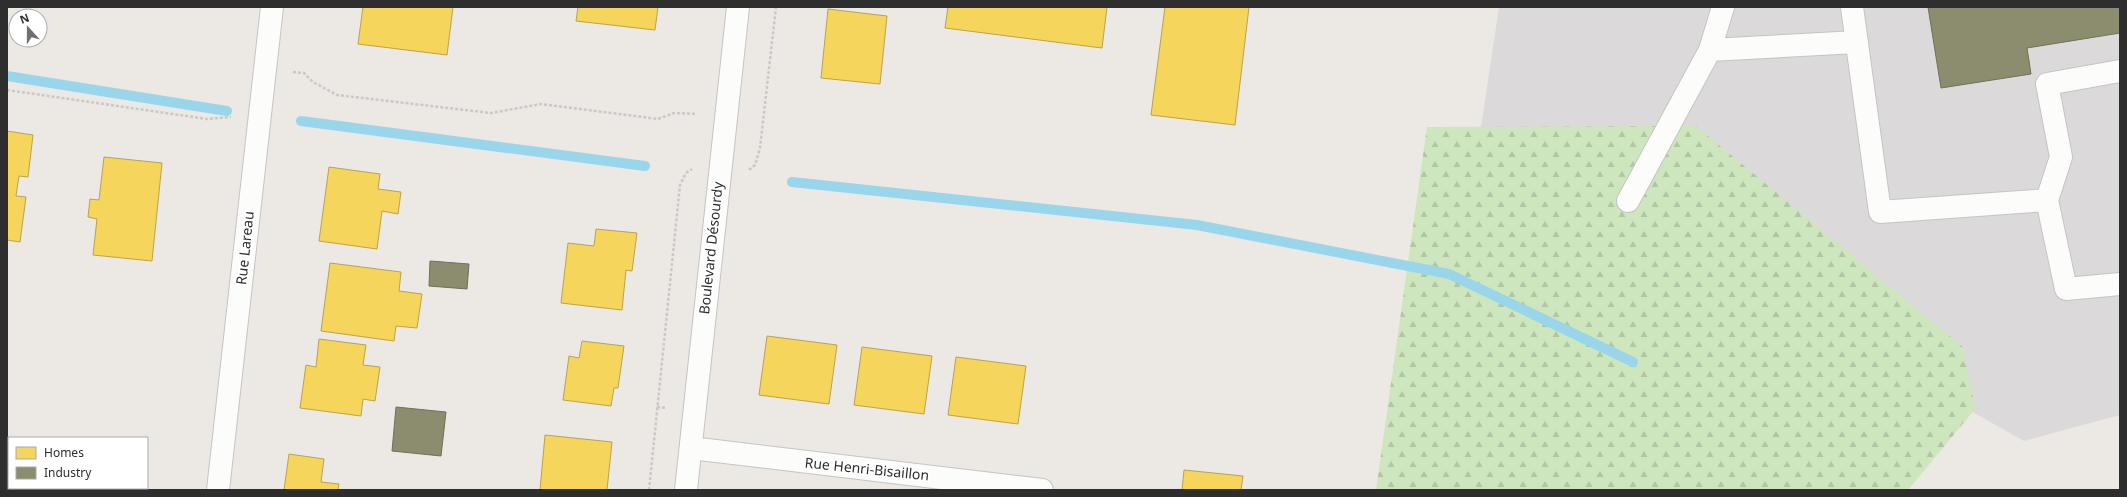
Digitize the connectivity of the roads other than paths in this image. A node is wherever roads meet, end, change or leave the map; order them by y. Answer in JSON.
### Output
{"nodes":[{"id":1,"x":272,"y":7,"type":"edge"},
{"id":2,"x":738,"y":7,"type":"edge"},
{"id":3,"x":1723,"y":7,"type":"edge"},
{"id":4,"x":1852,"y":7,"type":"edge"},
{"id":5,"x":1857,"y":42,"type":"junction"},
{"id":6,"x":1710,"y":50,"type":"junction"},
{"id":7,"x":2120,"y":71,"type":"edge"},
{"id":8,"x":2047,"y":200,"type":"junction"},
{"id":9,"x":1628,"y":201,"type":"dead end"},
{"id":10,"x":2120,"y":284,"type":"edge"},
{"id":11,"x":691,"y":448,"type":"junction"},
{"id":12,"x":218,"y":490,"type":"edge"},
{"id":13,"x":686,"y":490,"type":"edge"},
{"id":14,"x":1042,"y":490,"type":"edge"}],
"edges":[{"from":1,"to":12,"type":"street","name":"Rue Lareau"},
{"from":2,"to":11,"type":"street","name":"Boulevard Désourdy"},
{"from":3,"to":6,"type":"street"},
{"from":4,"to":5,"type":"street"},
{"from":5,"to":6,"type":"street"},
{"from":5,"to":8,"type":"street"},
{"from":6,"to":9,"type":"street"},
{"from":7,"to":8,"type":"street"},
{"from":8,"to":10,"type":"street"},
{"from":11,"to":13,"type":"street","name":"Boulevard Désourdy"},
{"from":11,"to":14,"type":"street","name":"Rue Henri-Bisaillon"}]}
